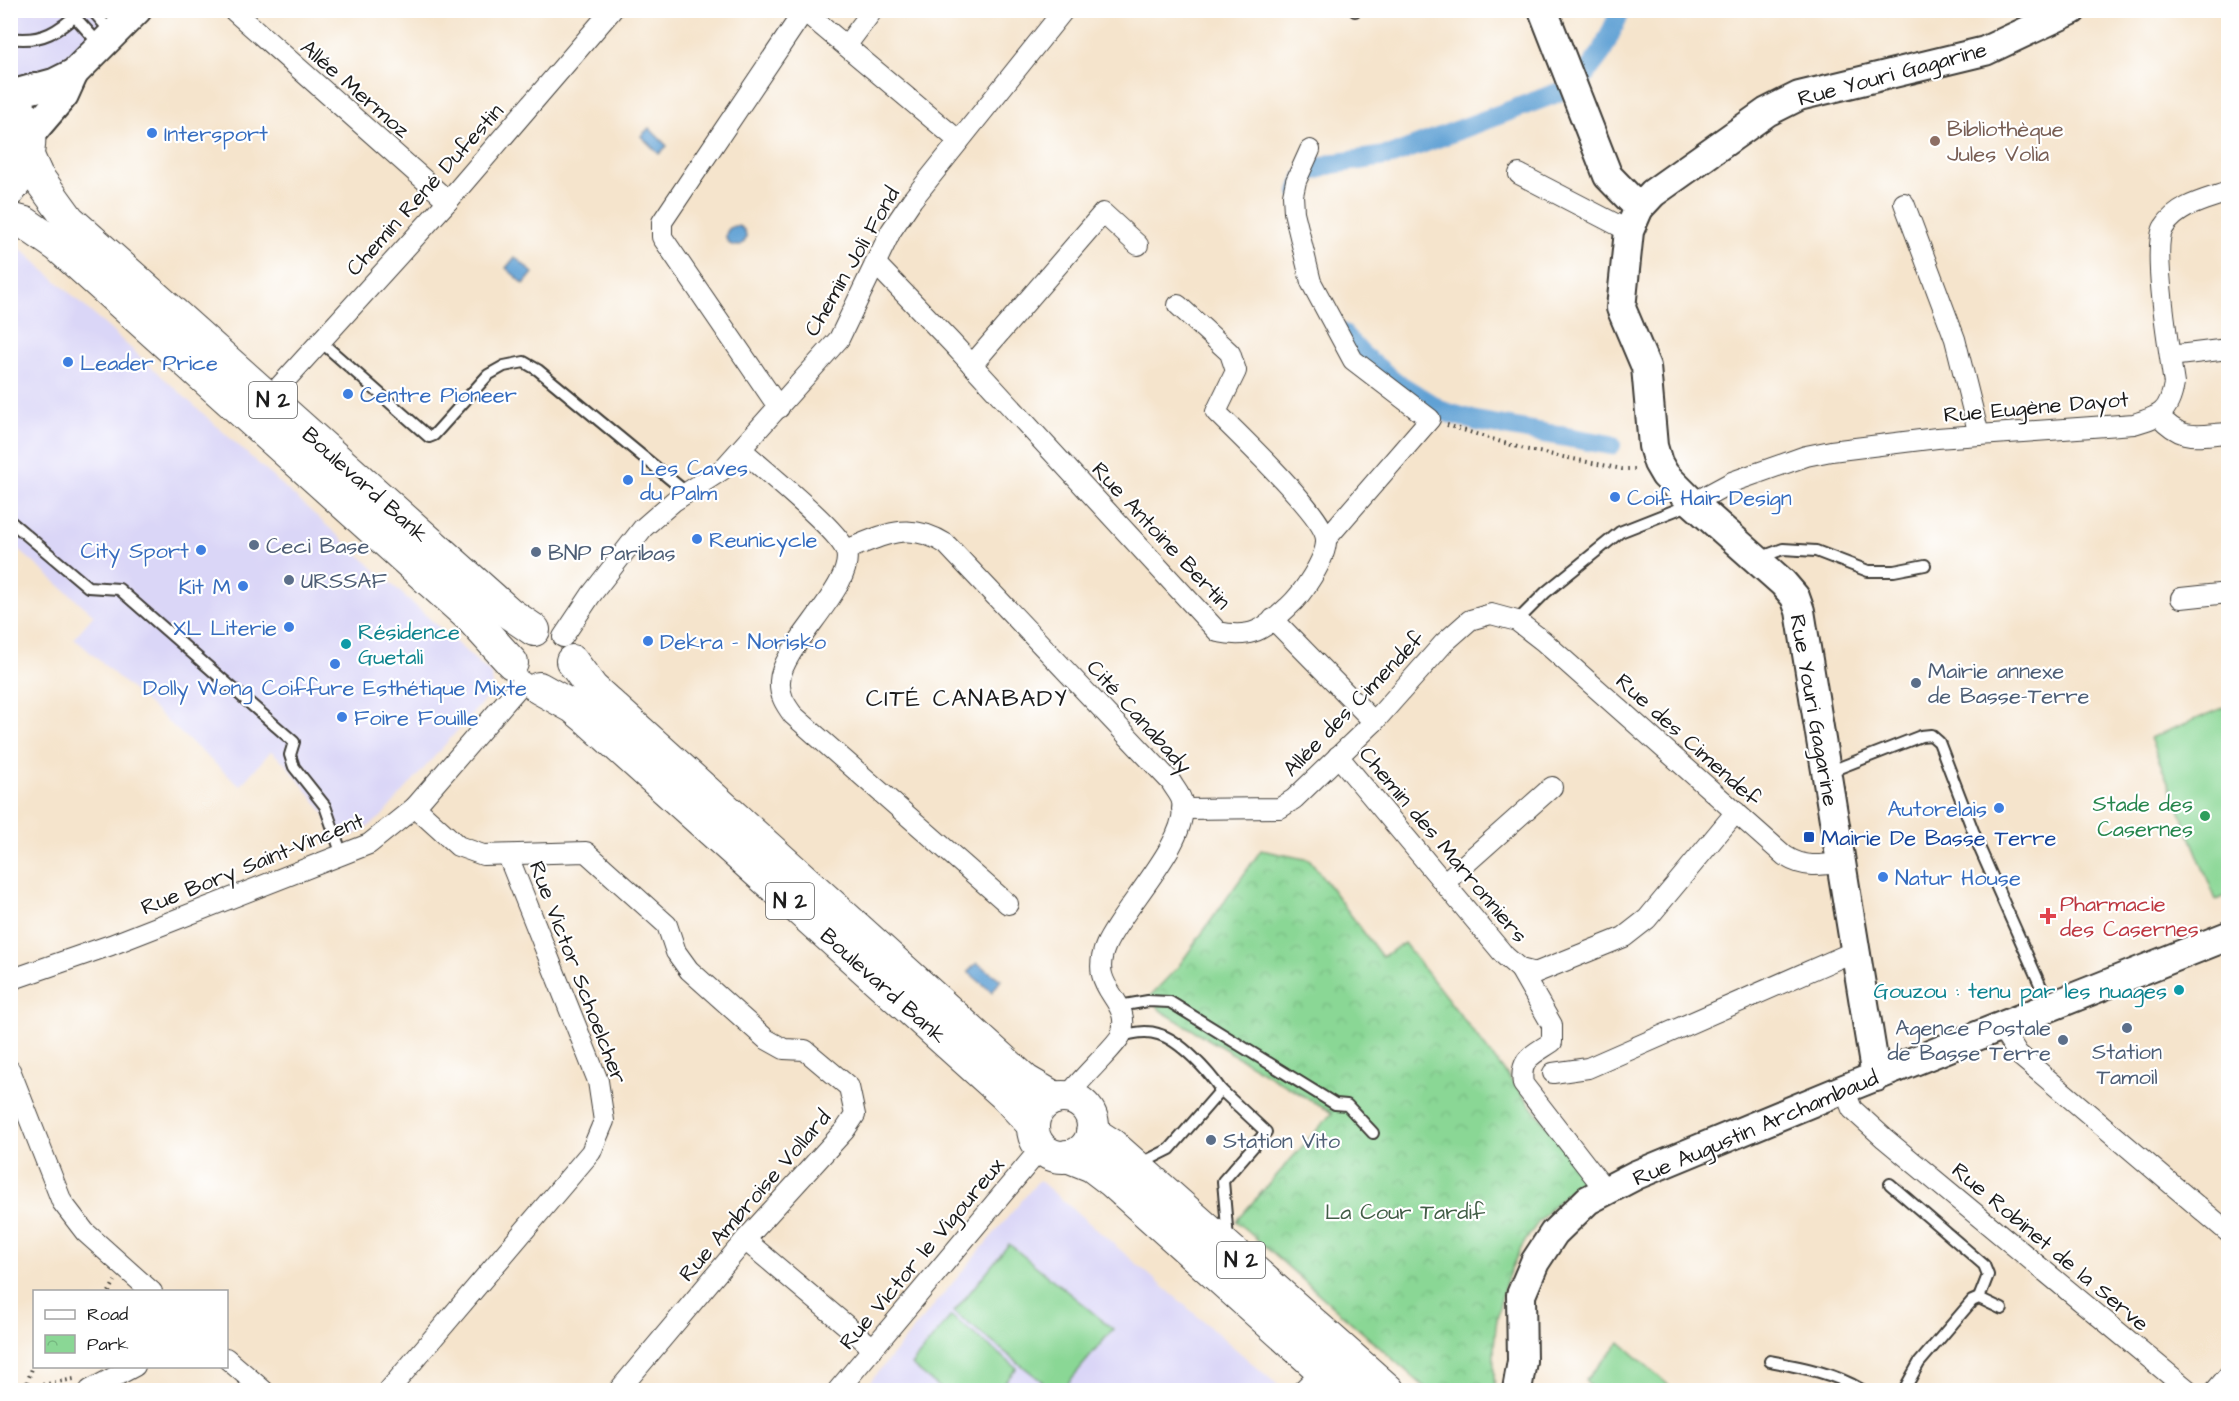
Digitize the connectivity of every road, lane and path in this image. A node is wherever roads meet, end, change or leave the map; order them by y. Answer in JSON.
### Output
{"nodes":[{"id":1,"x":92,"y":10,"type":"edge"},
{"id":2,"x":137,"y":10,"type":"edge"},
{"id":3,"x":233,"y":10,"type":"edge"},
{"id":4,"x":612,"y":10,"type":"edge"},
{"id":5,"x":873,"y":10,"type":"edge"},
{"id":6,"x":1064,"y":10,"type":"edge"},
{"id":7,"x":1544,"y":10,"type":"edge"},
{"id":8,"x":2072,"y":10,"type":"edge"},
{"id":9,"x":803,"y":11,"type":"edge"},
{"id":10,"x":78,"y":14,"type":"edge"},
{"id":11,"x":10,"y":38,"type":"edge"},
{"id":12,"x":107,"y":41,"type":"junction"},
{"id":13,"x":846,"y":46,"type":"junction"},
{"id":14,"x":74,"y":73,"type":"junction"},
{"id":15,"x":10,"y":95,"type":"edge"},
{"id":16,"x":959,"y":141,"type":"junction"},
{"id":17,"x":28,"y":146,"type":"junction"},
{"id":18,"x":1310,"y":150,"type":"dead end"},
{"id":19,"x":1519,"y":174,"type":"dead end"},
{"id":20,"x":10,"y":190,"type":"edge"},
{"id":21,"x":2229,"y":192,"type":"edge"},
{"id":22,"x":448,"y":201,"type":"junction"},
{"id":23,"x":1904,"y":203,"type":"dead end"},
{"id":24,"x":10,"y":219,"type":"edge"},
{"id":25,"x":1634,"y":220,"type":"junction"},
{"id":26,"x":1138,"y":245,"type":"dead end"},
{"id":27,"x":875,"y":263,"type":"junction"},
{"id":28,"x":1178,"y":305,"type":"dead end"},
{"id":29,"x":320,"y":341,"type":"junction"},
{"id":30,"x":2229,"y":349,"type":"edge"},
{"id":31,"x":2170,"y":356,"type":"junction"},
{"id":32,"x":972,"y":365,"type":"junction"},
{"id":33,"x":270,"y":397,"type":"junction"},
{"id":34,"x":778,"y":408,"type":"junction"},
{"id":35,"x":2159,"y":416,"type":"junction"},
{"id":36,"x":1430,"y":419,"type":"junction"},
{"id":37,"x":2229,"y":433,"type":"edge"},
{"id":38,"x":1979,"y":435,"type":"junction"},
{"id":39,"x":742,"y":450,"type":"junction"},
{"id":40,"x":1658,"y":463,"type":"junction"},
{"id":41,"x":687,"y":493,"type":"junction"},
{"id":42,"x":1693,"y":503,"type":"junction"},
{"id":43,"x":10,"y":521,"type":"edge"},
{"id":44,"x":1327,"y":538,"type":"junction"},
{"id":45,"x":846,"y":550,"type":"junction"},
{"id":46,"x":1756,"y":559,"type":"junction"},
{"id":47,"x":1925,"y":565,"type":"dead end"},
{"id":48,"x":2229,"y":593,"type":"edge"},
{"id":49,"x":2181,"y":598,"type":"dead end"},
{"id":50,"x":1273,"y":619,"type":"junction"},
{"id":51,"x":1517,"y":621,"type":"junction"},
{"id":52,"x":556,"y":643,"type":"junction"},
{"id":53,"x":524,"y":678,"type":"junction"},
{"id":54,"x":1374,"y":722,"type":"junction"},
{"id":55,"x":1338,"y":756,"type":"junction"},
{"id":56,"x":1826,"y":773,"type":"junction"},
{"id":57,"x":1552,"y":787,"type":"dead end"},
{"id":58,"x":415,"y":807,"type":"junction"},
{"id":59,"x":1182,"y":809,"type":"junction"},
{"id":60,"x":1736,"y":812,"type":"junction"},
{"id":61,"x":342,"y":855,"type":"junction"},
{"id":62,"x":508,"y":856,"type":"junction"},
{"id":63,"x":1841,"y":862,"type":"junction"},
{"id":64,"x":1444,"y":883,"type":"junction"},
{"id":65,"x":1008,"y":904,"type":"dead end"},
{"id":66,"x":2229,"y":936,"type":"edge"},
{"id":67,"x":1855,"y":951,"type":"junction"},
{"id":68,"x":1521,"y":969,"type":"junction"},
{"id":69,"x":10,"y":980,"type":"edge"},
{"id":70,"x":1119,"y":1006,"type":"junction"},
{"id":71,"x":2050,"y":1008,"type":"junction"},
{"id":72,"x":2001,"y":1027,"type":"junction"},
{"id":73,"x":1121,"y":1036,"type":"junction"},
{"id":74,"x":10,"y":1070,"type":"edge"},
{"id":75,"x":1552,"y":1072,"type":"dead end"},
{"id":76,"x":1876,"y":1077,"type":"junction"},
{"id":77,"x":1844,"y":1089,"type":"junction"},
{"id":78,"x":1221,"y":1090,"type":"junction"},
{"id":79,"x":1061,"y":1097,"type":"junction"},
{"id":80,"x":1092,"y":1132,"type":"junction"},
{"id":81,"x":1373,"y":1133,"type":"dead end"},
{"id":82,"x":1047,"y":1143,"type":"junction"},
{"id":83,"x":1136,"y":1166,"type":"junction"},
{"id":84,"x":1890,"y":1184,"type":"dead end"},
{"id":85,"x":1606,"y":1191,"type":"junction"},
{"id":86,"x":2229,"y":1232,"type":"edge"},
{"id":87,"x":746,"y":1240,"type":"junction"},
{"id":88,"x":1229,"y":1248,"type":"junction"},
{"id":89,"x":150,"y":1290,"type":"edge"},
{"id":90,"x":1979,"y":1298,"type":"junction"},
{"id":91,"x":2002,"y":1309,"type":"dead end"},
{"id":92,"x":873,"y":1348,"type":"junction"},
{"id":93,"x":228,"y":1360,"type":"edge"},
{"id":94,"x":1770,"y":1360,"type":"dead end"},
{"id":95,"x":1522,"y":1362,"type":"junction"},
{"id":96,"x":33,"y":1367,"type":"edge"},
{"id":97,"x":130,"y":1368,"type":"edge"},
{"id":98,"x":2229,"y":1376,"type":"edge"},
{"id":99,"x":87,"y":1384,"type":"edge"},
{"id":100,"x":1323,"y":1384,"type":"edge"},
{"id":101,"x":25,"y":1389,"type":"junction"},
{"id":102,"x":13,"y":1390,"type":"edge"},
{"id":103,"x":263,"y":1390,"type":"edge"},
{"id":104,"x":389,"y":1390,"type":"edge"},
{"id":105,"x":619,"y":1390,"type":"edge"},
{"id":106,"x":838,"y":1390,"type":"edge"},
{"id":107,"x":1388,"y":1390,"type":"edge"},
{"id":108,"x":1517,"y":1390,"type":"edge"},
{"id":109,"x":1535,"y":1390,"type":"edge"},
{"id":110,"x":1862,"y":1390,"type":"edge"},
{"id":111,"x":1904,"y":1390,"type":"edge"},
{"id":112,"x":2188,"y":1390,"type":"edge"},
{"id":113,"x":2216,"y":1390,"type":"edge"}],
"edges":[{"from":1,"to":12,"type":"lane"},
{"from":2,"to":12,"type":"street"},
{"from":3,"to":22,"type":"street","name":"Allée Mermoz"},
{"from":4,"to":22,"type":"street","name":"Chemin René Dufestin"},
{"from":5,"to":13,"type":"street"},
{"from":6,"to":16,"type":"street","name":"Chemin Joli Fond"},
{"from":7,"to":25,"type":"street"},
{"from":8,"to":25,"type":"street","name":"Rue Youri Gagarine"},
{"from":9,"to":13,"type":"street"},
{"from":9,"to":34,"type":"street"},
{"from":10,"to":11,"type":"lane"},
{"from":10,"to":12,"type":"lane"},
{"from":12,"to":14,"type":"street"},
{"from":13,"to":16,"type":"street"},
{"from":14,"to":15,"type":"street"},
{"from":14,"to":17,"type":"street"},
{"from":15,"to":17,"type":"main road","number":"N 2"},
{"from":16,"to":27,"type":"street","name":"Chemin Joli Fond"},
{"from":17,"to":20,"type":"main road"},
{"from":17,"to":33,"type":"main road","name":"Boulevard Bank","number":"N 2"},
{"from":18,"to":36,"type":"street"},
{"from":19,"to":25,"type":"street"},
{"from":21,"to":31,"type":"street","name":"Rue Eugène Dayot"},
{"from":22,"to":29,"type":"street","name":"Chemin René Dufestin"},
{"from":23,"to":38,"type":"street"},
{"from":24,"to":53,"type":"main road","name":"Boulevard Bank","number":"N 2"},
{"from":25,"to":40,"type":"street","name":"Rue Youri Gagarine"},
{"from":26,"to":32,"type":"street"},
{"from":27,"to":32,"type":"street","name":"Rue Antoine Bertin"},
{"from":27,"to":34,"type":"street","name":"Chemin Joli Fond"},
{"from":28,"to":44,"type":"street"},
{"from":29,"to":33,"type":"street","name":"Chemin René Dufestin"},
{"from":29,"to":41,"type":"lane"},
{"from":30,"to":31,"type":"street"},
{"from":31,"to":35,"type":"street","name":"Rue Eugène Dayot"},
{"from":32,"to":50,"type":"street","name":"Rue Antoine Bertin"},
{"from":33,"to":52,"type":"main road","name":"Boulevard Bank","number":"N 2"},
{"from":34,"to":39,"type":"street","name":"Chemin Joli Fond"},
{"from":35,"to":37,"type":"street"},
{"from":35,"to":38,"type":"street","name":"Rue Eugène Dayot"},
{"from":36,"to":40,"type":"path"},
{"from":36,"to":44,"type":"street"},
{"from":38,"to":42,"type":"street","name":"Rue Eugène Dayot"},
{"from":39,"to":41,"type":"street","name":"Chemin Joli Fond"},
{"from":39,"to":45,"type":"street"},
{"from":40,"to":42,"type":"street","name":"Rue Youri Gagarine"},
{"from":41,"to":52,"type":"street","name":"Chemin Joli Fond"},
{"from":42,"to":46,"type":"street","name":"Rue Youri Gagarine"},
{"from":42,"to":51,"type":"lane"},
{"from":43,"to":61,"type":"lane"},
{"from":44,"to":50,"type":"street","name":"Rue Antoine Bertin"},
{"from":45,"to":59,"type":"street","name":"Cité Canabady"},
{"from":45,"to":65,"type":"street"},
{"from":46,"to":47,"type":"lane"},
{"from":46,"to":56,"type":"street","name":"Rue Youri Gagarine"},
{"from":48,"to":49,"type":"street"},
{"from":50,"to":54,"type":"street"},
{"from":51,"to":54,"type":"street","name":"Allée des Cimendef"},
{"from":51,"to":60,"type":"street","name":"Rue des Cimendef"},
{"from":52,"to":53,"type":"main road"},
{"from":52,"to":53,"type":"main road"},
{"from":52,"to":79,"type":"main road","name":"Boulevard Bank","number":"N 2"},
{"from":53,"to":58,"type":"street","name":"Rue Bory Saint-Vincent"},
{"from":53,"to":82,"type":"main road","name":"Boulevard Bank","number":"N 2"},
{"from":54,"to":55,"type":"street","name":"Allée des Cimendef"},
{"from":55,"to":59,"type":"street","name":"Allée des Cimendef"},
{"from":55,"to":64,"type":"street","name":"Chemin des Marronniers"},
{"from":56,"to":63,"type":"street","name":"Rue Youri Gagarine"},
{"from":56,"to":71,"type":"lane"},
{"from":57,"to":64,"type":"street"},
{"from":58,"to":61,"type":"street","name":"Rue Bory Saint-Vincent"},
{"from":58,"to":62,"type":"street","name":"Rue Victor Schoelcher"},
{"from":59,"to":70,"type":"street","name":"Cité Canabady"},
{"from":60,"to":63,"type":"street","name":"Rue des Cimendef"},
{"from":60,"to":68,"type":"street","name":"Chemin des Marronniers"},
{"from":61,"to":69,"type":"street","name":"Rue Bory Saint-Vincent"},
{"from":62,"to":87,"type":"street","name":"Rue Ambroise Vollard"},
{"from":62,"to":104,"type":"street","name":"Rue Victor Schoelcher"},
{"from":63,"to":67,"type":"street","name":"Rue Youri Gagarine"},
{"from":64,"to":68,"type":"street","name":"Chemin des Marronniers"},
{"from":66,"to":71,"type":"street","name":"Rue Augustin Archambaud"},
{"from":67,"to":75,"type":"street"},
{"from":67,"to":76,"type":"street","name":"Rue Youri Gagarine"},
{"from":68,"to":85,"type":"street"},
{"from":70,"to":73,"type":"street","name":"Cité Canabady"},
{"from":70,"to":81,"type":"lane"},
{"from":71,"to":72,"type":"street","name":"Rue Augustin Archambaud"},
{"from":72,"to":76,"type":"street","name":"Rue Augustin Archambaud"},
{"from":72,"to":86,"type":"street"},
{"from":73,"to":78,"type":"lane"},
{"from":73,"to":79,"type":"street"},
{"from":74,"to":89,"type":"street"},
{"from":76,"to":77,"type":"street","name":"Rue Augustin Archambaud"},
{"from":77,"to":85,"type":"street","name":"Rue Augustin Archambaud"},
{"from":77,"to":112,"type":"street","name":"Rue Robinet de la Serve"},
{"from":78,"to":83,"type":"lane"},
{"from":78,"to":88,"type":"lane"},
{"from":79,"to":80,"type":"main road","number":"N 2"},
{"from":79,"to":82,"type":"main road"},
{"from":80,"to":82,"type":"main road"},
{"from":80,"to":83,"type":"main road","number":"N 2"},
{"from":82,"to":92,"type":"street","name":"Rue Victor le Vigoureux"},
{"from":82,"to":100,"type":"main road","name":"Boulevard Bank","number":"N 2"},
{"from":83,"to":88,"type":"main road","number":"N 2"},
{"from":84,"to":90,"type":"lane"},
{"from":85,"to":95,"type":"street","name":"Rue Augustin Archambaud"},
{"from":87,"to":92,"type":"street"},
{"from":87,"to":105,"type":"street","name":"Rue Ambroise Vollard"},
{"from":88,"to":107,"type":"main road","number":"N 2"},
{"from":90,"to":91,"type":"lane"},
{"from":90,"to":111,"type":"lane"},
{"from":92,"to":106,"type":"street","name":"Rue Victor le Vigoureux"},
{"from":93,"to":103,"type":"street"},
{"from":94,"to":110,"type":"lane"},
{"from":95,"to":108,"type":"street","name":"Rue Augustin Archambaud"},
{"from":95,"to":109,"type":"street","name":"Rue Augustin Archambaud"},
{"from":96,"to":101,"type":"path"},
{"from":97,"to":99,"type":"street"},
{"from":98,"to":113,"type":"street"},
{"from":99,"to":101,"type":"path"},
{"from":101,"to":102,"type":"path"}]}
